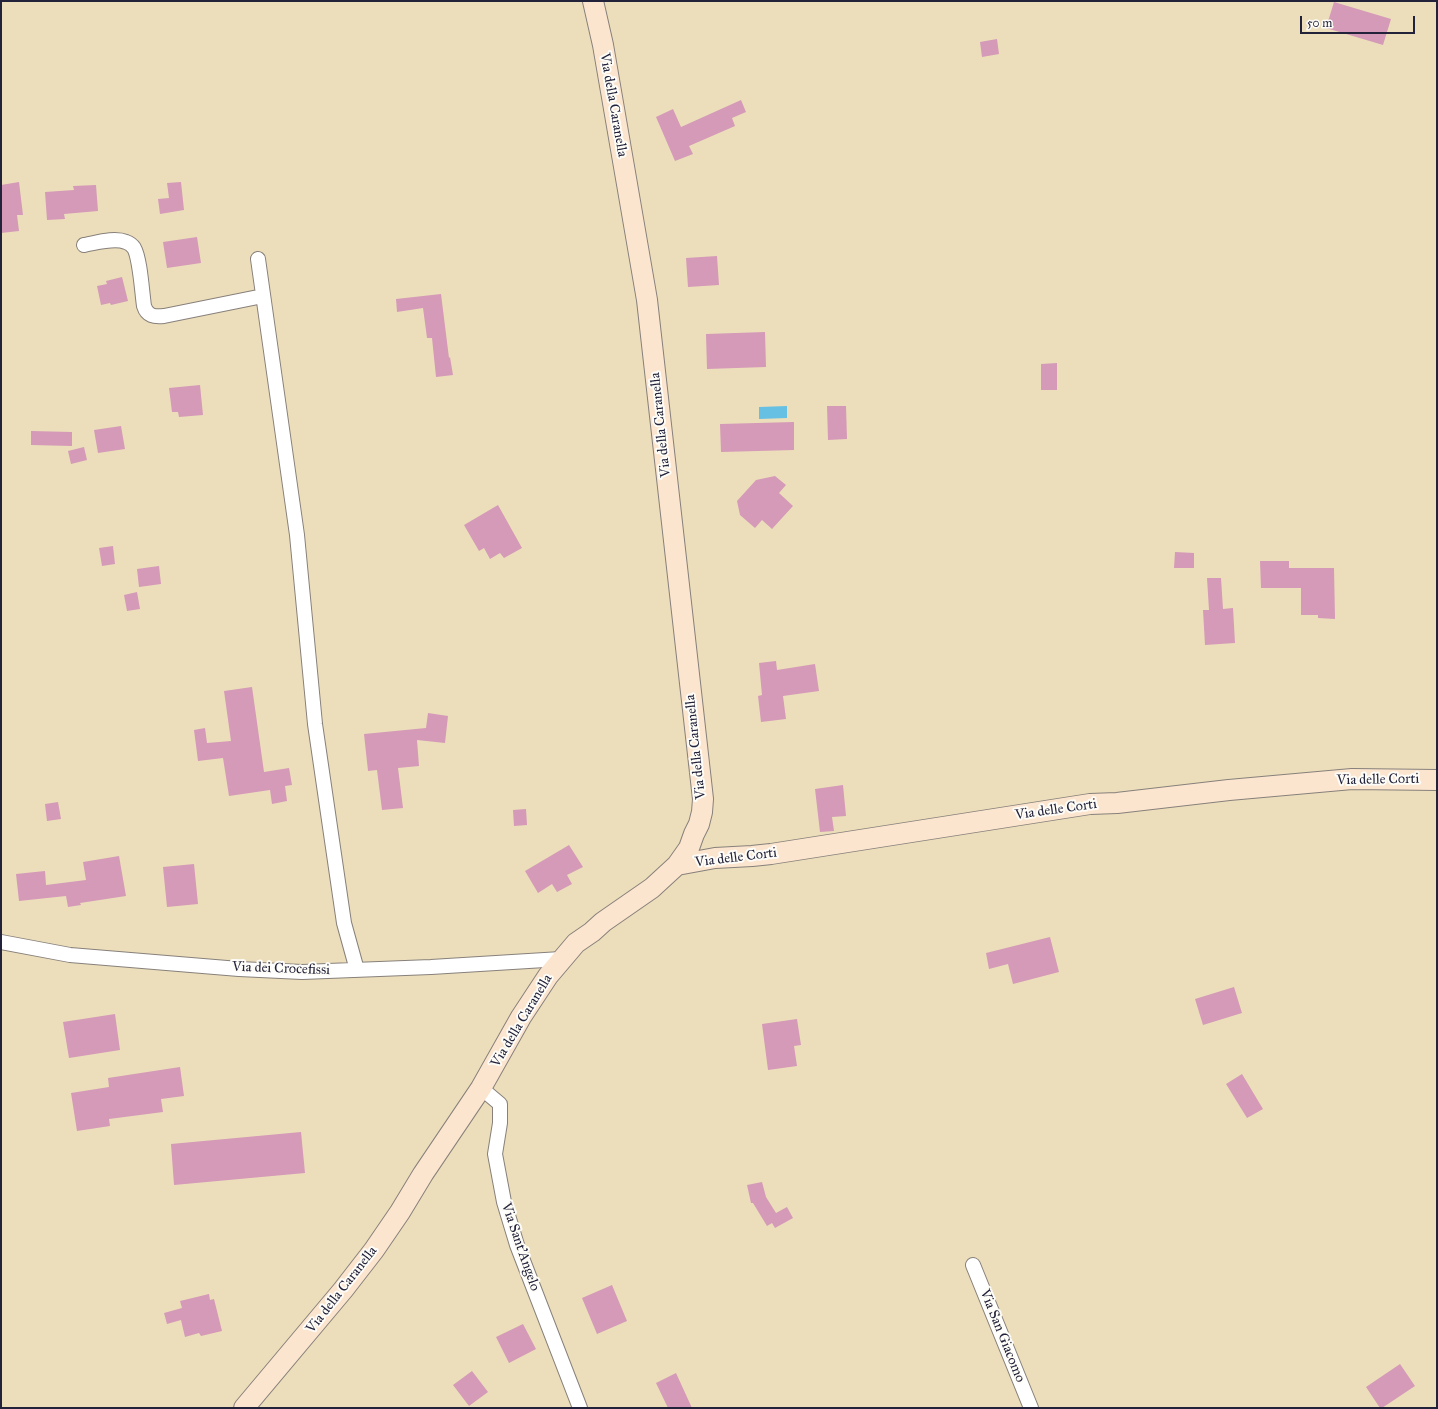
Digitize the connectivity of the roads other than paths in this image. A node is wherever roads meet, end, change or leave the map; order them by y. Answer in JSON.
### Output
{"nodes":[{"id":1,"x":593,"y":1,"type":"edge"},
{"id":2,"x":84,"y":245,"type":"dead end"},
{"id":3,"x":258,"y":259,"type":"dead end"},
{"id":4,"x":263,"y":296,"type":"junction"},
{"id":5,"x":1437,"y":780,"type":"edge"},
{"id":6,"x":677,"y":865,"type":"junction"},
{"id":7,"x":1,"y":942,"type":"edge"},
{"id":8,"x":562,"y":959,"type":"junction"},
{"id":9,"x":357,"y":970,"type":"junction"},
{"id":10,"x":481,"y":1088,"type":"junction"},
{"id":11,"x":973,"y":1265,"type":"dead end"},
{"id":12,"x":244,"y":1408,"type":"edge"},
{"id":13,"x":580,"y":1408,"type":"edge"},
{"id":14,"x":1031,"y":1408,"type":"edge"}],
"edges":[{"from":1,"to":6,"type":"main road","name":"Via della Caranella"},
{"from":2,"to":4,"type":"street"},
{"from":3,"to":4,"type":"street"},
{"from":4,"to":9,"type":"street"},
{"from":5,"to":6,"type":"main road","name":"Via delle Corti"},
{"from":6,"to":8,"type":"main road","name":"Via della Caranella"},
{"from":7,"to":9,"type":"street","name":"Via dei Crocefissi"},
{"from":8,"to":9,"type":"street","name":"Via dei Crocefissi"},
{"from":8,"to":10,"type":"main road","name":"Via della Caranella"},
{"from":10,"to":12,"type":"main road","name":"Via della Caranella"},
{"from":10,"to":13,"type":"street","name":"Via Sant'Angelo"},
{"from":11,"to":14,"type":"street","name":"Via San Giacomo"}]}
